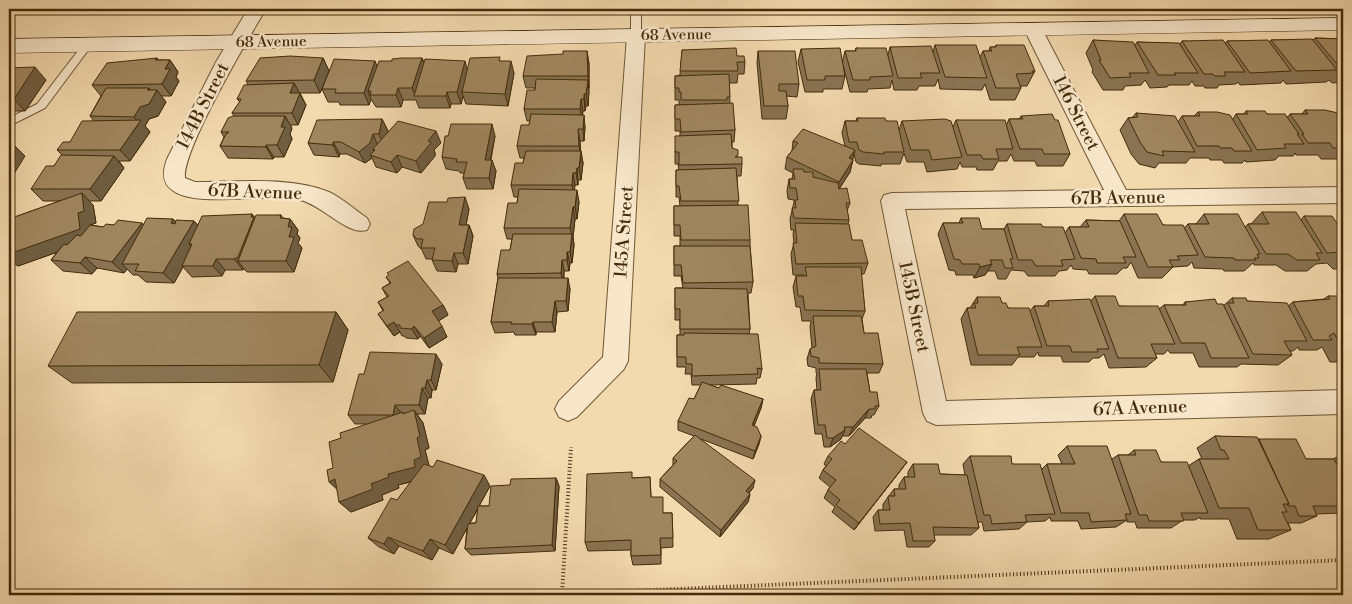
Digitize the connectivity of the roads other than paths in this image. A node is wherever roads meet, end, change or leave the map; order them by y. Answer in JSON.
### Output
{"nodes":[{"id":1,"x":257,"y":9,"type":"edge"},
{"id":2,"x":636,"y":9,"type":"edge"},
{"id":3,"x":1343,"y":24,"type":"edge"},
{"id":4,"x":1033,"y":29,"type":"junction"},
{"id":5,"x":636,"y":36,"type":"junction"},
{"id":6,"x":237,"y":42,"type":"junction"},
{"id":7,"x":87,"y":45,"type":"junction"},
{"id":8,"x":9,"y":46,"type":"edge"},
{"id":9,"x":9,"y":122,"type":"edge"},
{"id":10,"x":175,"y":180,"type":"joint"},
{"id":11,"x":1343,"y":194,"type":"edge"},
{"id":12,"x":1119,"y":198,"type":"junction"},
{"id":13,"x":892,"y":201,"type":"joint"},
{"id":14,"x":359,"y":224,"type":"dead end"},
{"id":15,"x":1343,"y":402,"type":"edge"},
{"id":16,"x":568,"y":409,"type":"dead end"},
{"id":17,"x":936,"y":413,"type":"joint"}],
"edges":[{"from":1,"to":6,"type":"street","name":"144B Street"},
{"from":2,"to":5,"type":"lane"},
{"from":3,"to":4,"type":"street","name":"68 Avenue"},
{"from":4,"to":5,"type":"street","name":"68 Avenue"},
{"from":4,"to":12,"type":"street","name":"146 Street"},
{"from":5,"to":6,"type":"street","name":"68 Avenue"},
{"from":5,"to":16,"type":"street","name":"145A Street"},
{"from":6,"to":7,"type":"street","name":"68 Avenue"},
{"from":6,"to":10,"type":"street","name":"144B Street"},
{"from":7,"to":8,"type":"street","name":"68 Avenue"},
{"from":7,"to":9,"type":"lane"},
{"from":10,"to":14,"type":"street","name":"67B Avenue"},
{"from":11,"to":12,"type":"street","name":"67B Avenue"},
{"from":12,"to":13,"type":"street","name":"67B Avenue"},
{"from":13,"to":17,"type":"street","name":"145B Street"},
{"from":15,"to":17,"type":"street","name":"67A Avenue"}]}
